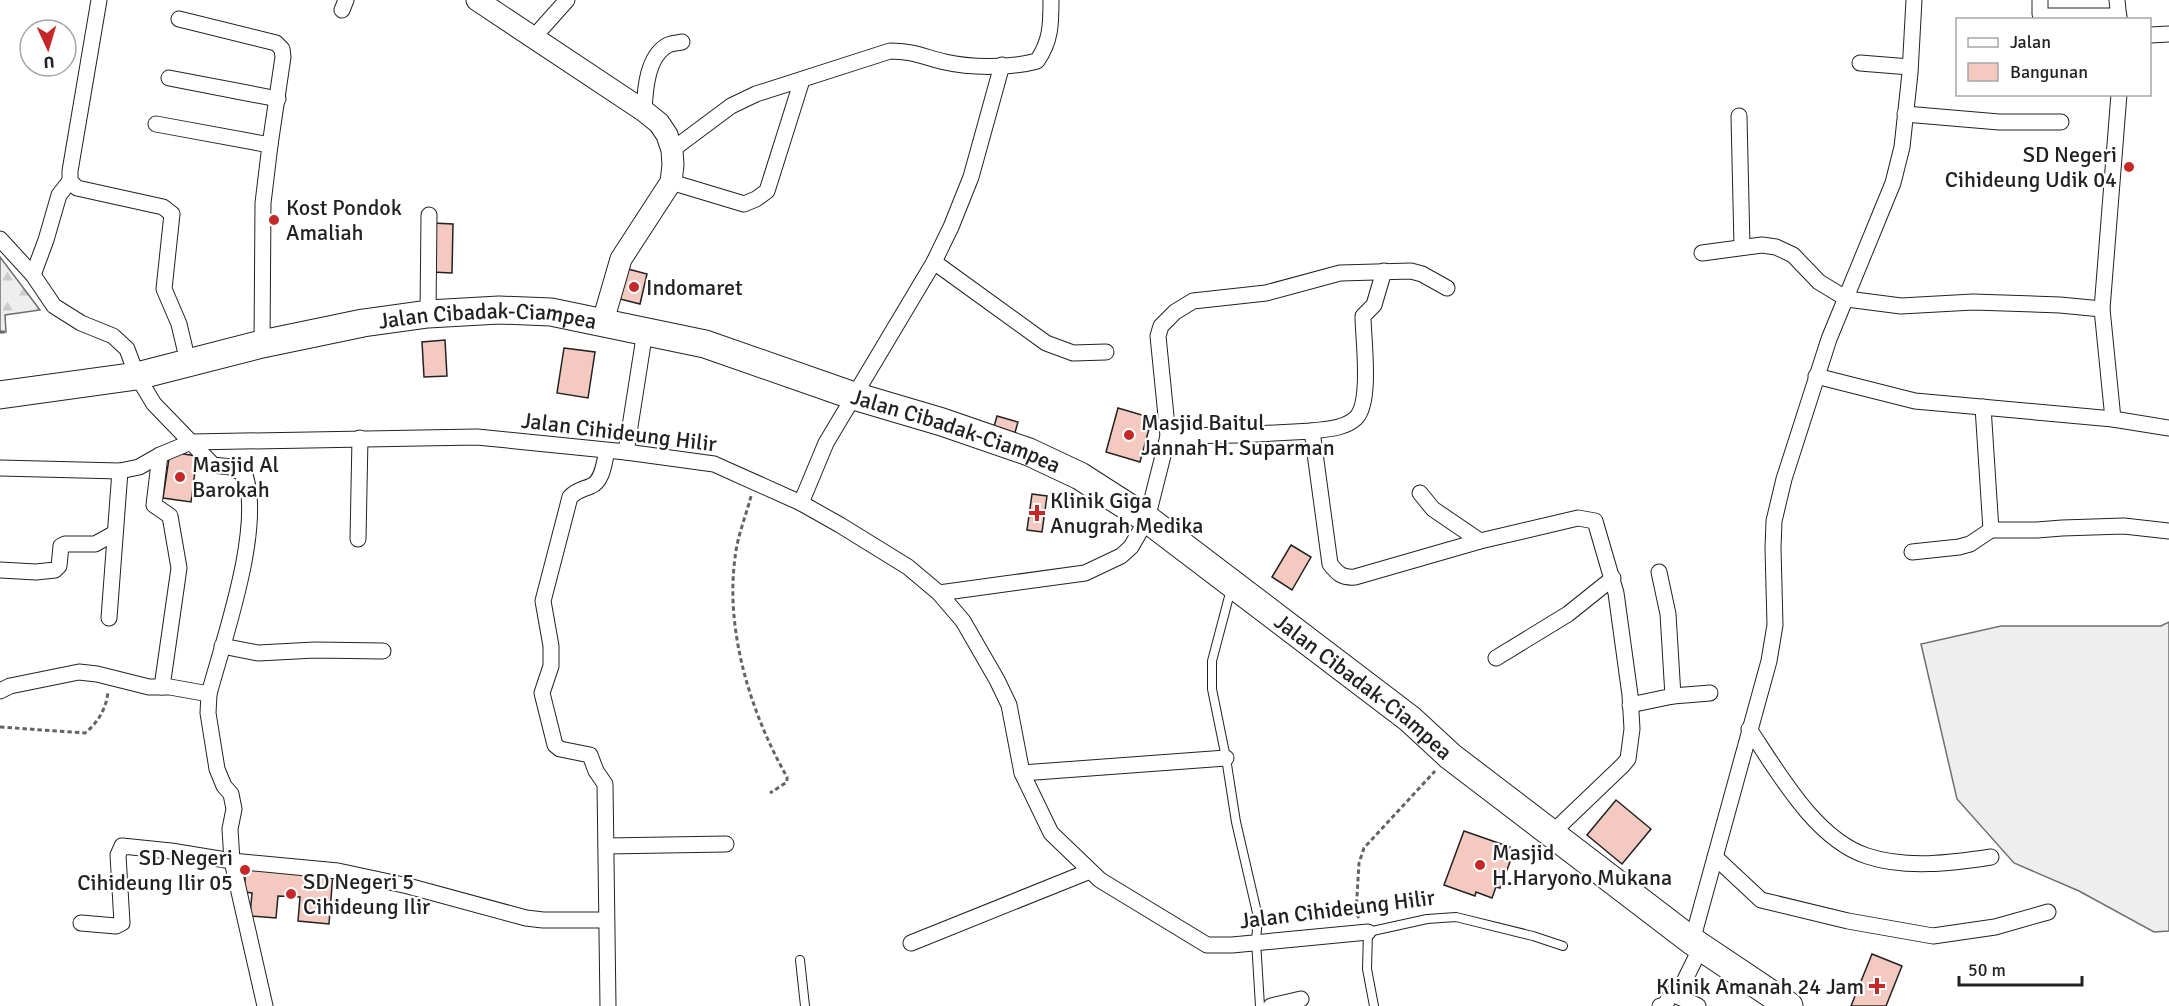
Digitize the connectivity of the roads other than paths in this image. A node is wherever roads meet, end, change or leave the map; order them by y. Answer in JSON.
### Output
{"nodes":[{"id":1,"x":99,"y":0,"type":"edge"},
{"id":2,"x":477,"y":0,"type":"edge"},
{"id":3,"x":567,"y":0,"type":"edge"},
{"id":4,"x":1051,"y":0,"type":"edge"},
{"id":5,"x":1914,"y":0,"type":"edge"},
{"id":6,"x":2040,"y":0,"type":"edge"},
{"id":7,"x":2117,"y":0,"type":"edge"},
{"id":8,"x":2119,"y":18,"type":"edge"},
{"id":9,"x":180,"y":20,"type":"dead end"},
{"id":10,"x":2169,"y":34,"type":"edge"},
{"id":11,"x":2151,"y":35,"type":"edge"},
{"id":12,"x":534,"y":38,"type":"junction"},
{"id":13,"x":682,"y":42,"type":"dead end"},
{"id":14,"x":1860,"y":63,"type":"dead end"},
{"id":15,"x":1002,"y":65,"type":"junction"},
{"id":16,"x":1910,"y":66,"type":"junction"},
{"id":17,"x":169,"y":78,"type":"dead end"},
{"id":18,"x":802,"y":80,"type":"junction"},
{"id":19,"x":2119,"y":96,"type":"edge"},
{"id":20,"x":278,"y":99,"type":"junction"},
{"id":21,"x":644,"y":111,"type":"junction"},
{"id":22,"x":1905,"y":114,"type":"junction"},
{"id":23,"x":1739,"y":116,"type":"dead end"},
{"id":24,"x":2061,"y":122,"type":"dead end"},
{"id":25,"x":156,"y":124,"type":"dead end"},
{"id":26,"x":270,"y":145,"type":"junction"},
{"id":27,"x":672,"y":150,"type":"junction"},
{"id":28,"x":70,"y":181,"type":"junction"},
{"id":29,"x":671,"y":182,"type":"junction"},
{"id":30,"x":429,"y":215,"type":"dead end"},
{"id":31,"x":0,"y":238,"type":"edge"},
{"id":32,"x":1742,"y":247,"type":"junction"},
{"id":33,"x":1702,"y":253,"type":"dead end"},
{"id":34,"x":934,"y":262,"type":"junction"},
{"id":35,"x":1384,"y":271,"type":"junction"},
{"id":36,"x":33,"y":275,"type":"junction"},
{"id":37,"x":1447,"y":288,"type":"dead end"},
{"id":38,"x":1847,"y":299,"type":"junction"},
{"id":39,"x":2102,"y":309,"type":"junction"},
{"id":40,"x":428,"y":314,"type":"junction"},
{"id":41,"x":603,"y":321,"type":"junction"},
{"id":42,"x":645,"y":331,"type":"junction"},
{"id":43,"x":262,"y":344,"type":"junction"},
{"id":44,"x":1106,"y":352,"type":"dead end"},
{"id":45,"x":188,"y":362,"type":"junction"},
{"id":46,"x":137,"y":376,"type":"junction"},
{"id":47,"x":1816,"y":376,"type":"junction"},
{"id":48,"x":0,"y":395,"type":"edge"},
{"id":49,"x":854,"y":396,"type":"junction"},
{"id":50,"x":1983,"y":407,"type":"junction"},
{"id":51,"x":2113,"y":419,"type":"junction"},
{"id":52,"x":2169,"y":428,"type":"edge"},
{"id":53,"x":1311,"y":431,"type":"junction"},
{"id":54,"x":1168,"y":436,"type":"junction"},
{"id":55,"x":360,"y":438,"type":"junction"},
{"id":56,"x":191,"y":442,"type":"junction"},
{"id":57,"x":607,"y":451,"type":"junction"},
{"id":58,"x":626,"y":452,"type":"junction"},
{"id":59,"x":160,"y":455,"type":"junction"},
{"id":60,"x":0,"y":468,"type":"edge"},
{"id":61,"x":120,"y":471,"type":"junction"},
{"id":62,"x":1420,"y":494,"type":"dead end"},
{"id":63,"x":801,"y":503,"type":"junction"},
{"id":64,"x":1147,"y":519,"type":"junction"},
{"id":65,"x":1991,"y":530,"type":"junction"},
{"id":66,"x":2169,"y":531,"type":"edge"},
{"id":67,"x":115,"y":533,"type":"junction"},
{"id":68,"x":358,"y":539,"type":"dead end"},
{"id":69,"x":1480,"y":541,"type":"junction"},
{"id":70,"x":1912,"y":552,"type":"dead end"},
{"id":71,"x":0,"y":570,"type":"edge"},
{"id":72,"x":1659,"y":572,"type":"dead end"},
{"id":73,"x":1613,"y":578,"type":"junction"},
{"id":74,"x":1232,"y":585,"type":"junction"},
{"id":75,"x":939,"y":593,"type":"junction"},
{"id":76,"x":109,"y":618,"type":"dead end"},
{"id":77,"x":222,"y":646,"type":"junction"},
{"id":78,"x":383,"y":651,"type":"dead end"},
{"id":79,"x":1496,"y":658,"type":"dead end"},
{"id":80,"x":162,"y":687,"type":"junction"},
{"id":81,"x":0,"y":691,"type":"edge"},
{"id":82,"x":1710,"y":693,"type":"dead end"},
{"id":83,"x":209,"y":694,"type":"junction"},
{"id":84,"x":1673,"y":696,"type":"junction"},
{"id":85,"x":1630,"y":705,"type":"junction"},
{"id":86,"x":1749,"y":729,"type":"junction"},
{"id":87,"x":1226,"y":758,"type":"junction"},
{"id":88,"x":1022,"y":773,"type":"junction"},
{"id":89,"x":1552,"y":832,"type":"junction"},
{"id":90,"x":726,"y":844,"type":"dead end"},
{"id":91,"x":606,"y":846,"type":"junction"},
{"id":92,"x":1715,"y":857,"type":"junction"},
{"id":93,"x":1991,"y":857,"type":"dead end"},
{"id":94,"x":232,"y":861,"type":"junction"},
{"id":95,"x":1090,"y":871,"type":"junction"},
{"id":96,"x":2048,"y":912,"type":"dead end"},
{"id":97,"x":606,"y":920,"type":"junction"},
{"id":98,"x":81,"y":923,"type":"dead end"},
{"id":99,"x":1368,"y":932,"type":"junction"},
{"id":100,"x":1256,"y":941,"type":"junction"},
{"id":101,"x":911,"y":943,"type":"dead end"},
{"id":102,"x":1697,"y":944,"type":"junction"},
{"id":103,"x":1563,"y":946,"type":"dead end"},
{"id":104,"x":800,"y":960,"type":"dead end"},
{"id":105,"x":1677,"y":996,"type":"junction"},
{"id":106,"x":1301,"y":999,"type":"dead end"},
{"id":107,"x":265,"y":1006,"type":"edge"},
{"id":108,"x":608,"y":1006,"type":"edge"},
{"id":109,"x":805,"y":1006,"type":"edge"},
{"id":110,"x":1260,"y":1006,"type":"edge"},
{"id":111,"x":1271,"y":1006,"type":"edge"},
{"id":112,"x":1374,"y":1006,"type":"edge"},
{"id":113,"x":1660,"y":1006,"type":"edge"},
{"id":114,"x":1698,"y":1006,"type":"edge"},
{"id":115,"x":1789,"y":1006,"type":"edge"}],
"edges":[{"from":1,"to":28,"type":"street"},
{"from":2,"to":12,"type":"main road"},
{"from":3,"to":12,"type":"street"},
{"from":4,"to":15,"type":"street"},
{"from":5,"to":16,"type":"street"},
{"from":6,"to":8,"type":"street"},
{"from":7,"to":8,"type":"street"},
{"from":9,"to":20,"type":"street"},
{"from":10,"to":11,"type":"street"},
{"from":12,"to":21,"type":"main road"},
{"from":13,"to":21,"type":"street"},
{"from":14,"to":16,"type":"street"},
{"from":15,"to":18,"type":"street"},
{"from":15,"to":34,"type":"street"},
{"from":16,"to":22,"type":"street"},
{"from":17,"to":20,"type":"street"},
{"from":18,"to":27,"type":"street"},
{"from":18,"to":29,"type":"street"},
{"from":19,"to":39,"type":"street"},
{"from":20,"to":26,"type":"street"},
{"from":21,"to":27,"type":"main road"},
{"from":22,"to":24,"type":"street"},
{"from":22,"to":38,"type":"street"},
{"from":23,"to":32,"type":"street"},
{"from":25,"to":26,"type":"street"},
{"from":26,"to":43,"type":"street"},
{"from":27,"to":29,"type":"main road"},
{"from":28,"to":36,"type":"street"},
{"from":28,"to":45,"type":"street"},
{"from":29,"to":41,"type":"main road"},
{"from":30,"to":40,"type":"street"},
{"from":31,"to":36,"type":"street"},
{"from":32,"to":33,"type":"street"},
{"from":32,"to":38,"type":"street"},
{"from":34,"to":44,"type":"street"},
{"from":34,"to":49,"type":"street"},
{"from":35,"to":37,"type":"street"},
{"from":35,"to":53,"type":"street"},
{"from":35,"to":54,"type":"street"},
{"from":36,"to":46,"type":"street"},
{"from":38,"to":39,"type":"street"},
{"from":38,"to":47,"type":"street"},
{"from":39,"to":51,"type":"street"},
{"from":40,"to":41,"type":"highway","name":"Jalan Cibadak-Ciampea"},
{"from":40,"to":43,"type":"highway","name":"Jalan Cibadak-Ciampea"},
{"from":41,"to":42,"type":"highway","name":"Jalan Cibadak-Ciampea"},
{"from":42,"to":49,"type":"highway","name":"Jalan Cibadak-Ciampea"},
{"from":42,"to":58,"type":"street"},
{"from":43,"to":45,"type":"highway","name":"Jalan Cibadak-Ciampea"},
{"from":45,"to":46,"type":"highway","name":"Jalan Cibadak-Ciampea"},
{"from":46,"to":48,"type":"highway","name":"Jalan Cibadak-Ciampea"},
{"from":46,"to":56,"type":"street"},
{"from":47,"to":50,"type":"street"},
{"from":47,"to":86,"type":"street"},
{"from":49,"to":63,"type":"street"},
{"from":49,"to":64,"type":"highway","name":"Jalan Cibadak-Ciampea"},
{"from":50,"to":51,"type":"street"},
{"from":50,"to":65,"type":"street"},
{"from":51,"to":52,"type":"street"},
{"from":53,"to":54,"type":"street"},
{"from":53,"to":69,"type":"street"},
{"from":54,"to":64,"type":"street"},
{"from":55,"to":56,"type":"street","name":"Jalan Cihideung Hilir"},
{"from":55,"to":57,"type":"street","name":"Jalan Cihideung Hilir"},
{"from":55,"to":68,"type":"street"},
{"from":56,"to":59,"type":"street"},
{"from":56,"to":77,"type":"street"},
{"from":57,"to":58,"type":"street","name":"Jalan Cihideung Hilir"},
{"from":57,"to":91,"type":"street"},
{"from":58,"to":63,"type":"street","name":"Jalan Cihideung Hilir"},
{"from":59,"to":61,"type":"street"},
{"from":59,"to":80,"type":"street"},
{"from":60,"to":61,"type":"street"},
{"from":61,"to":67,"type":"street"},
{"from":62,"to":69,"type":"street"},
{"from":63,"to":75,"type":"street","name":"Jalan Cihideung Hilir"},
{"from":64,"to":74,"type":"highway","name":"Jalan Cibadak-Ciampea"},
{"from":64,"to":75,"type":"street"},
{"from":65,"to":66,"type":"street"},
{"from":65,"to":70,"type":"street"},
{"from":67,"to":71,"type":"street"},
{"from":67,"to":76,"type":"street"},
{"from":69,"to":73,"type":"street"},
{"from":72,"to":84,"type":"street"},
{"from":73,"to":79,"type":"street"},
{"from":73,"to":85,"type":"street"},
{"from":74,"to":87,"type":"lane"},
{"from":74,"to":89,"type":"highway","name":"Jalan Cibadak-Ciampea"},
{"from":75,"to":88,"type":"street","name":"Jalan Cihideung Hilir"},
{"from":77,"to":78,"type":"street"},
{"from":77,"to":83,"type":"street"},
{"from":80,"to":81,"type":"street"},
{"from":80,"to":83,"type":"street"},
{"from":82,"to":84,"type":"street"},
{"from":83,"to":94,"type":"street"},
{"from":84,"to":85,"type":"street"},
{"from":85,"to":89,"type":"street"},
{"from":86,"to":92,"type":"street"},
{"from":86,"to":93,"type":"street"},
{"from":87,"to":88,"type":"street"},
{"from":87,"to":100,"type":"lane"},
{"from":88,"to":95,"type":"street","name":"Jalan Cihideung Hilir"},
{"from":89,"to":102,"type":"highway","name":"Jalan Cibadak-Ciampea"},
{"from":90,"to":91,"type":"street"},
{"from":91,"to":97,"type":"street"},
{"from":92,"to":96,"type":"street"},
{"from":92,"to":102,"type":"street"},
{"from":94,"to":97,"type":"street"},
{"from":94,"to":98,"type":"street"},
{"from":94,"to":107,"type":"street"},
{"from":95,"to":100,"type":"street","name":"Jalan Cihideung Hilir"},
{"from":95,"to":101,"type":"street"},
{"from":97,"to":108,"type":"street"},
{"from":99,"to":100,"type":"street","name":"Jalan Cihideung Hilir"},
{"from":99,"to":103,"type":"lane","name":"Jalan Cihideung Hilir"},
{"from":99,"to":112,"type":"lane"},
{"from":100,"to":110,"type":"lane"},
{"from":102,"to":105,"type":"street"},
{"from":102,"to":115,"type":"highway","name":"Jalan Cibadak-Ciampea"},
{"from":104,"to":109,"type":"lane"},
{"from":105,"to":113,"type":"street"},
{"from":105,"to":114,"type":"street"},
{"from":106,"to":111,"type":"street"}]}
